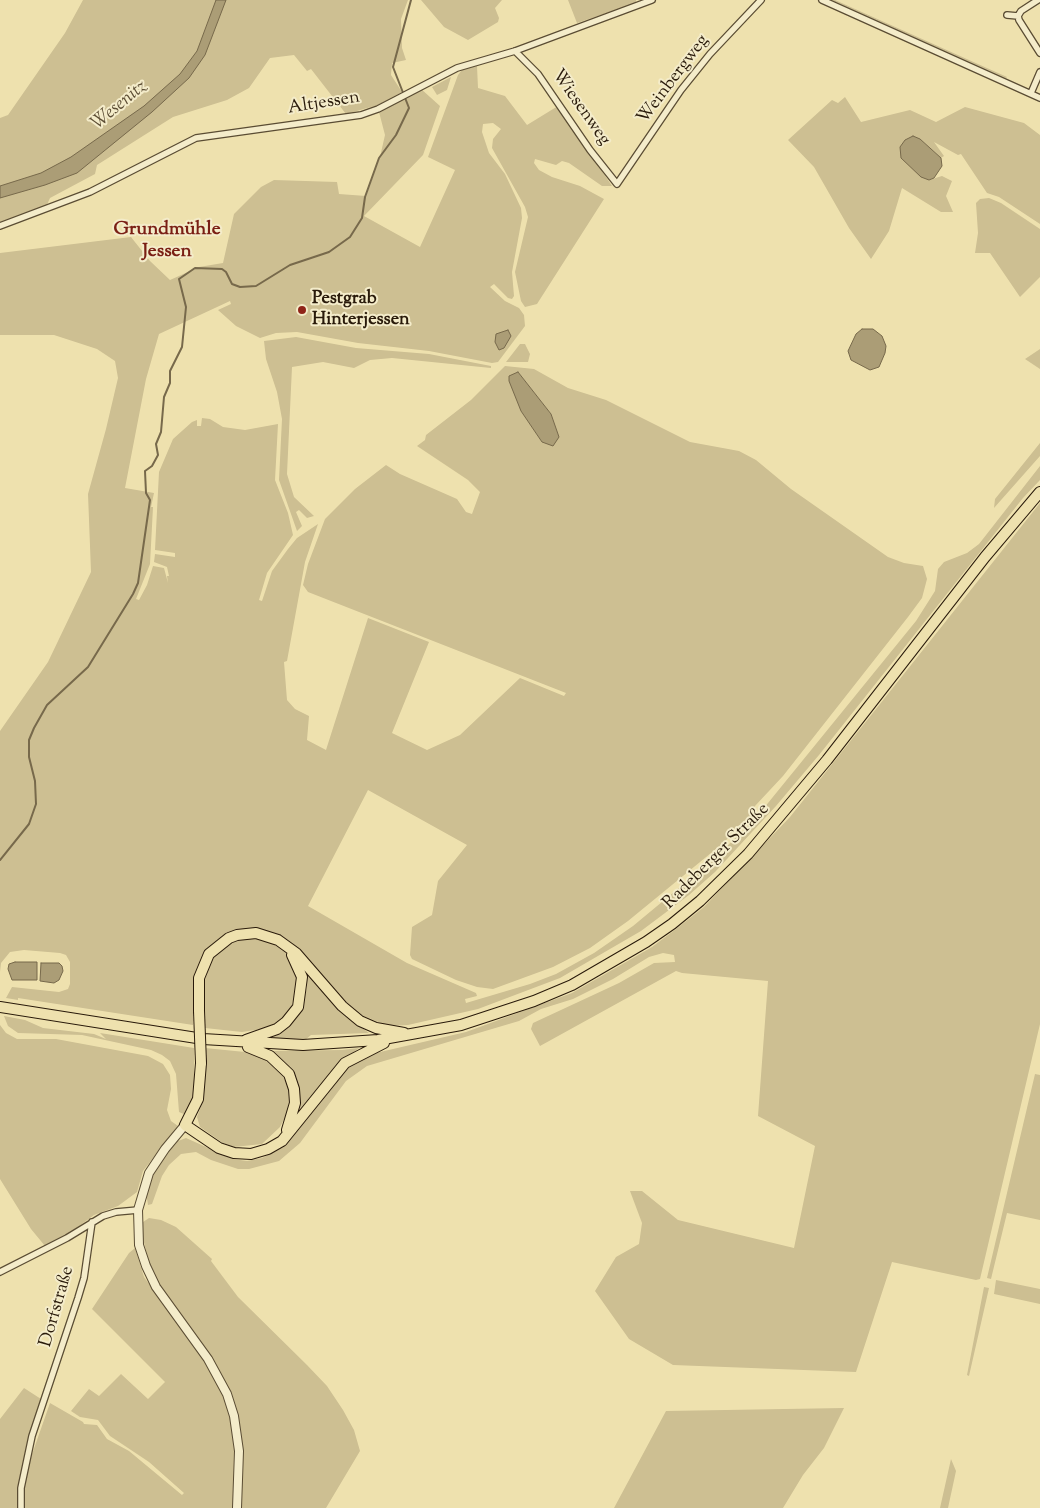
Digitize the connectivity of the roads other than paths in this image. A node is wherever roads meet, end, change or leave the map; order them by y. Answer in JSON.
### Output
{"nodes":[{"id":1,"x":652,"y":0,"type":"edge"},
{"id":2,"x":761,"y":0,"type":"edge"},
{"id":3,"x":822,"y":0,"type":"edge"},
{"id":4,"x":1038,"y":0,"type":"edge"},
{"id":5,"x":1007,"y":15,"type":"dead end"},
{"id":6,"x":1018,"y":16,"type":"junction"},
{"id":7,"x":515,"y":51,"type":"junction"},
{"id":8,"x":1040,"y":53,"type":"edge"},
{"id":9,"x":1040,"y":72,"type":"edge"},
{"id":10,"x":1030,"y":93,"type":"junction"},
{"id":11,"x":1040,"y":98,"type":"edge"},
{"id":12,"x":617,"y":184,"type":"joint"},
{"id":13,"x":0,"y":226,"type":"edge"},
{"id":14,"x":1040,"y":492,"type":"edge"},
{"id":15,"x":285,"y":945,"type":"junction"},
{"id":16,"x":0,"y":1007,"type":"edge"},
{"id":17,"x":417,"y":1034,"type":"junction"},
{"id":18,"x":399,"y":1037,"type":"junction"},
{"id":19,"x":233,"y":1042,"type":"junction"},
{"id":20,"x":186,"y":1125,"type":"junction"},
{"id":21,"x":276,"y":1145,"type":"junction"},
{"id":22,"x":138,"y":1210,"type":"junction"},
{"id":23,"x":92,"y":1222,"type":"junction"},
{"id":24,"x":0,"y":1272,"type":"edge"},
{"id":25,"x":21,"y":1508,"type":"edge"},
{"id":26,"x":236,"y":1508,"type":"edge"}],
"edges":[{"from":1,"to":7,"type":"street","name":"Altjessen"},
{"from":2,"to":12,"type":"street","name":"Weinbergweg"},
{"from":3,"to":10,"type":"street"},
{"from":4,"to":6,"type":"street"},
{"from":5,"to":6,"type":"street"},
{"from":6,"to":8,"type":"street"},
{"from":7,"to":12,"type":"street","name":"Wiesenweg"},
{"from":7,"to":13,"type":"street","name":"Altjessen"},
{"from":9,"to":10,"type":"street"},
{"from":10,"to":11,"type":"street"},
{"from":14,"to":17,"type":"highway","name":"Radeberger Straße"},
{"from":15,"to":17,"type":"highway"},
{"from":15,"to":19,"type":"highway"},
{"from":15,"to":20,"type":"highway","bridge":true},
{"from":16,"to":19,"type":"highway"},
{"from":17,"to":18,"type":"highway","name":"Radeberger Straße"},
{"from":18,"to":19,"type":"highway"},
{"from":18,"to":21,"type":"highway"},
{"from":19,"to":21,"type":"highway"},
{"from":20,"to":21,"type":"highway"},
{"from":20,"to":22,"type":"street"},
{"from":22,"to":23,"type":"street"},
{"from":22,"to":26,"type":"street"},
{"from":23,"to":24,"type":"street"},
{"from":23,"to":25,"type":"street","name":"Dorfstraße"}]}
